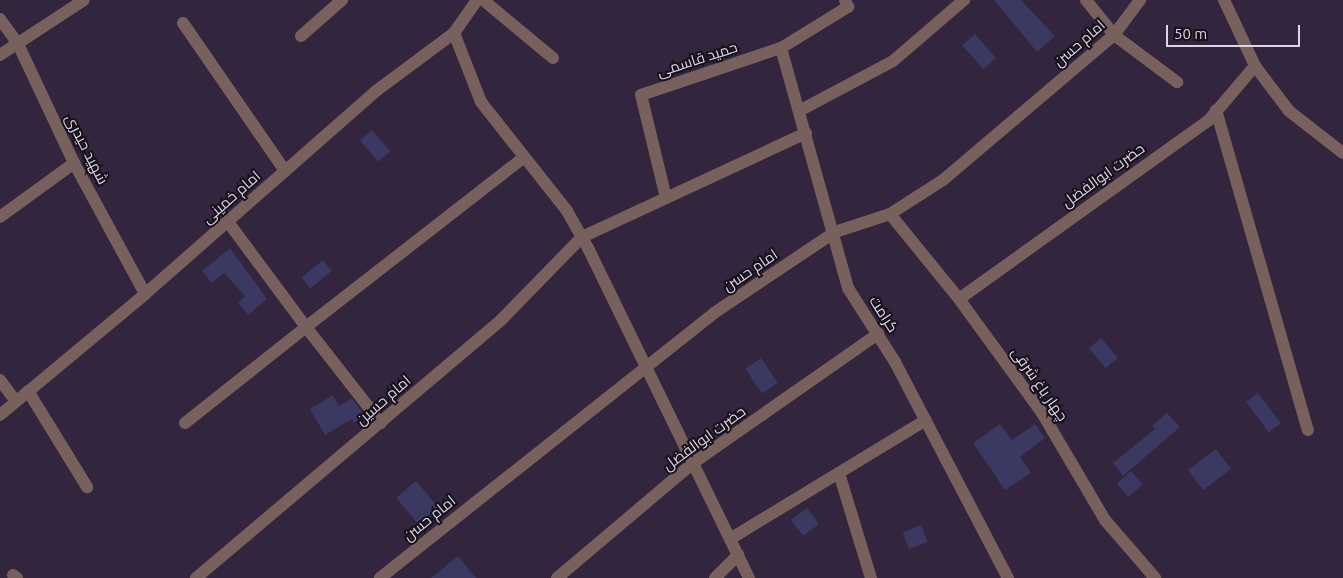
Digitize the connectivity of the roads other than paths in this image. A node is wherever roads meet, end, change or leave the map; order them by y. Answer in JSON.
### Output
{"nodes":[{"id":1,"x":84,"y":0,"type":"edge"},
{"id":2,"x":342,"y":0,"type":"edge"},
{"id":3,"x":477,"y":0,"type":"edge"},
{"id":4,"x":483,"y":0,"type":"edge"},
{"id":5,"x":846,"y":0,"type":"edge"},
{"id":6,"x":964,"y":0,"type":"edge"},
{"id":7,"x":1086,"y":0,"type":"edge"},
{"id":8,"x":1140,"y":0,"type":"edge"},
{"id":9,"x":1224,"y":0,"type":"edge"},
{"id":10,"x":0,"y":18,"type":"edge"},
{"id":11,"x":183,"y":23,"type":"dead end"},
{"id":12,"x":454,"y":33,"type":"junction"},
{"id":13,"x":1114,"y":35,"type":"junction"},
{"id":14,"x":301,"y":36,"type":"dead end"},
{"id":15,"x":18,"y":44,"type":"junction"},
{"id":16,"x":781,"y":48,"type":"junction"},
{"id":17,"x":0,"y":55,"type":"edge"},
{"id":18,"x":553,"y":58,"type":"dead end"},
{"id":19,"x":1255,"y":66,"type":"junction"},
{"id":20,"x":1177,"y":82,"type":"dead end"},
{"id":21,"x":1216,"y":110,"type":"junction"},
{"id":22,"x":799,"y":111,"type":"junction"},
{"id":23,"x":806,"y":133,"type":"junction"},
{"id":24,"x":1343,"y":153,"type":"edge"},
{"id":25,"x":524,"y":157,"type":"junction"},
{"id":26,"x":74,"y":163,"type":"junction"},
{"id":27,"x":285,"y":171,"type":"junction"},
{"id":28,"x":666,"y":198,"type":"junction"},
{"id":29,"x":890,"y":214,"type":"junction"},
{"id":30,"x":0,"y":217,"type":"edge"},
{"id":31,"x":228,"y":222,"type":"junction"},
{"id":32,"x":834,"y":232,"type":"junction"},
{"id":33,"x":582,"y":237,"type":"junction"},
{"id":34,"x":145,"y":294,"type":"junction"},
{"id":35,"x":959,"y":299,"type":"junction"},
{"id":36,"x":306,"y":327,"type":"junction"},
{"id":37,"x":878,"y":334,"type":"junction"},
{"id":38,"x":645,"y":366,"type":"junction"},
{"id":39,"x":0,"y":380,"type":"edge"},
{"id":40,"x":28,"y":391,"type":"junction"},
{"id":41,"x":16,"y":401,"type":"junction"},
{"id":42,"x":0,"y":415,"type":"edge"},
{"id":43,"x":926,"y":420,"type":"junction"},
{"id":44,"x":186,"y":423,"type":"dead end"},
{"id":45,"x":381,"y":423,"type":"junction"},
{"id":46,"x":1308,"y":430,"type":"dead end"},
{"id":47,"x":693,"y":463,"type":"junction"},
{"id":48,"x":839,"y":473,"type":"junction"},
{"id":49,"x":87,"y":487,"type":"dead end"},
{"id":50,"x":730,"y":539,"type":"junction"},
{"id":51,"x":738,"y":555,"type":"junction"},
{"id":52,"x":196,"y":578,"type":"edge"},
{"id":53,"x":380,"y":578,"type":"edge"},
{"id":54,"x":557,"y":578,"type":"edge"},
{"id":55,"x":716,"y":578,"type":"edge"},
{"id":56,"x":749,"y":578,"type":"edge"},
{"id":57,"x":871,"y":578,"type":"edge"},
{"id":58,"x":1008,"y":578,"type":"edge"},
{"id":59,"x":1155,"y":578,"type":"edge"}],
"edges":[{"from":1,"to":15,"type":"street"},
{"from":2,"to":14,"type":"street"},
{"from":3,"to":12,"type":"street","name":"امام خمینی"},
{"from":4,"to":18,"type":"street"},
{"from":5,"to":16,"type":"street","name":"حمید قاسمی"},
{"from":6,"to":22,"type":"street"},
{"from":7,"to":13,"type":"street"},
{"from":8,"to":13,"type":"street","name":"امام حسن"},
{"from":9,"to":19,"type":"street"},
{"from":10,"to":15,"type":"street","name":"شهید حیدری"},
{"from":11,"to":27,"type":"street"},
{"from":12,"to":25,"type":"street"},
{"from":12,"to":27,"type":"street","name":"امام خمینی"},
{"from":13,"to":20,"type":"street"},
{"from":13,"to":29,"type":"street","name":"امام حسن"},
{"from":15,"to":17,"type":"street"},
{"from":15,"to":26,"type":"street","name":"شهید حیدری"},
{"from":16,"to":22,"type":"street","name":"کرامت"},
{"from":16,"to":28,"type":"street","name":"حمید قاسمی"},
{"from":19,"to":21,"type":"street","name":"حضرت ابوالفضل"},
{"from":19,"to":24,"type":"street"},
{"from":21,"to":35,"type":"street","name":"حضرت ابوالفضل"},
{"from":21,"to":46,"type":"street"},
{"from":22,"to":23,"type":"street","name":"کرامت"},
{"from":23,"to":28,"type":"street"},
{"from":23,"to":32,"type":"street","name":"کرامت"},
{"from":25,"to":33,"type":"street"},
{"from":25,"to":36,"type":"street"},
{"from":26,"to":30,"type":"street"},
{"from":26,"to":34,"type":"street","name":"شهید حیدری"},
{"from":27,"to":31,"type":"street","name":"امام خمینی"},
{"from":28,"to":33,"type":"street"},
{"from":29,"to":32,"type":"street","name":"امام حسن"},
{"from":29,"to":35,"type":"street","name":"چهار باغ شرقی"},
{"from":31,"to":34,"type":"street","name":"امام خمینی"},
{"from":31,"to":36,"type":"street"},
{"from":32,"to":37,"type":"street","name":"کرامت"},
{"from":32,"to":38,"type":"street","name":"امام حسن"},
{"from":33,"to":38,"type":"street"},
{"from":33,"to":45,"type":"street","name":"امام حسین"},
{"from":34,"to":40,"type":"street","name":"امام خمینی"},
{"from":35,"to":59,"type":"street","name":"چهار باغ شرقی"},
{"from":36,"to":44,"type":"street"},
{"from":36,"to":45,"type":"street"},
{"from":37,"to":43,"type":"street","name":"کرامت"},
{"from":37,"to":47,"type":"street","name":"حضرت ابوالفضل"},
{"from":38,"to":47,"type":"street"},
{"from":38,"to":53,"type":"street","name":"امام حسن"},
{"from":39,"to":41,"type":"street"},
{"from":40,"to":41,"type":"street","name":"امام خمینی"},
{"from":40,"to":49,"type":"street"},
{"from":41,"to":42,"type":"street","name":"امام خمینی"},
{"from":43,"to":48,"type":"street"},
{"from":43,"to":58,"type":"street","name":"کرامت"},
{"from":45,"to":52,"type":"street","name":"امام حسین"},
{"from":47,"to":50,"type":"street"},
{"from":47,"to":54,"type":"street","name":"حضرت ابوالفضل"},
{"from":48,"to":50,"type":"street"},
{"from":48,"to":57,"type":"street"},
{"from":50,"to":51,"type":"street"},
{"from":51,"to":55,"type":"street"},
{"from":51,"to":56,"type":"street"}]}
